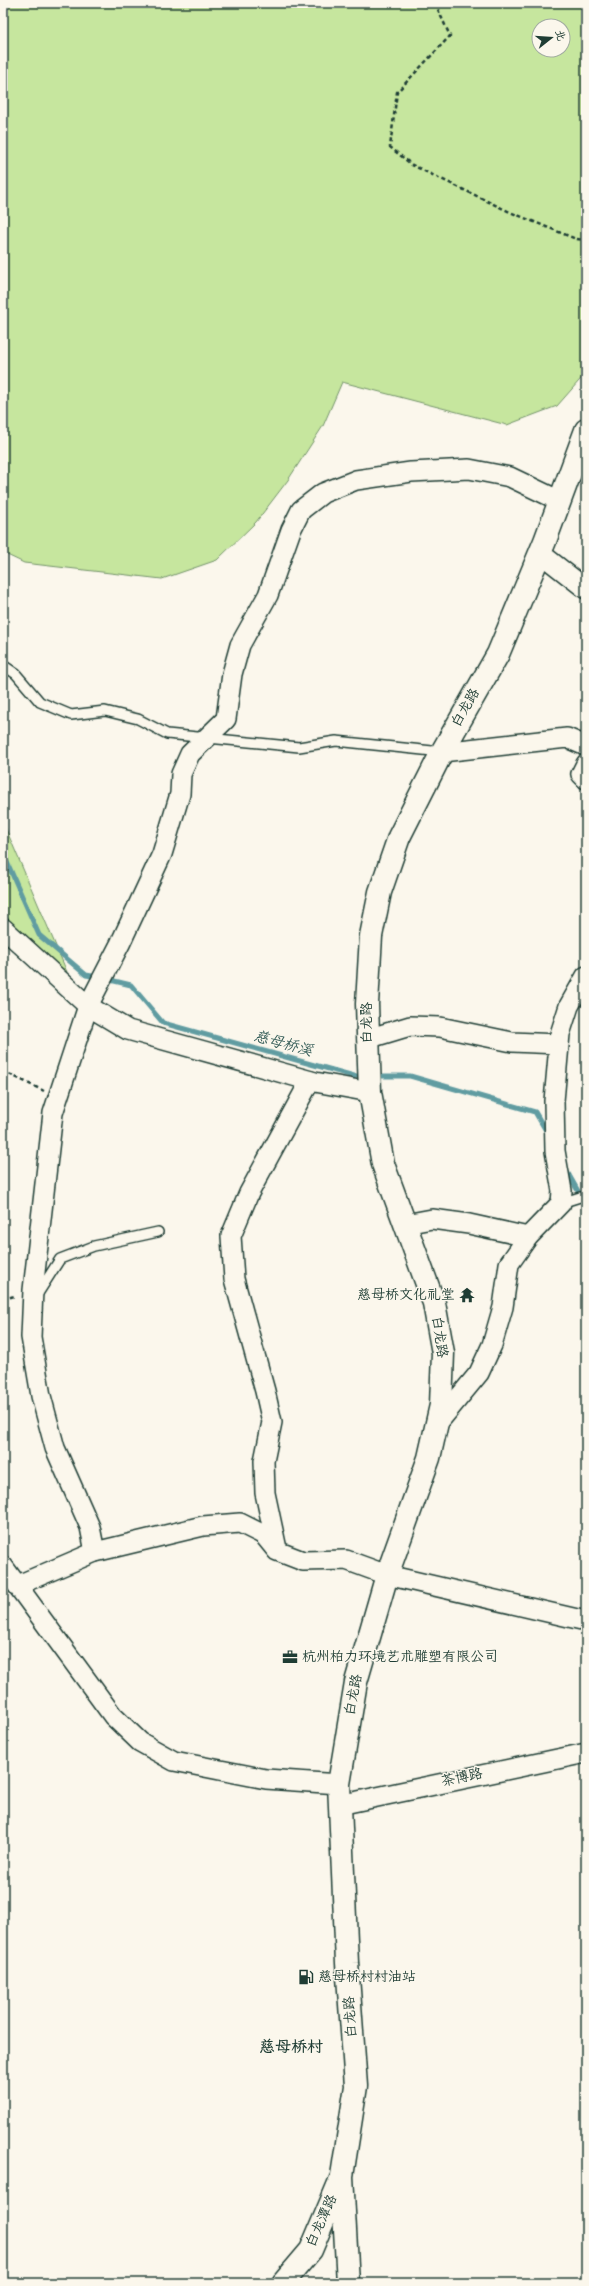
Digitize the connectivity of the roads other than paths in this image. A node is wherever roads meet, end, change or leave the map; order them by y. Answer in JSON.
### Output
{"nodes":[{"id":1,"x":586,"y":430,"type":"edge"},
{"id":2,"x":560,"y":501,"type":"junction"},
{"id":3,"x":540,"y":553,"type":"junction"},
{"id":4,"x":586,"y":589,"type":"edge"},
{"id":5,"x":3,"y":665,"type":"edge"},
{"id":6,"x":208,"y":737,"type":"junction"},
{"id":7,"x":586,"y":744,"type":"edge"},
{"id":8,"x":442,"y":752,"type":"junction"},
{"id":9,"x":586,"y":764,"type":"edge"},
{"id":10,"x":586,"y":779,"type":"edge"},
{"id":11,"x":3,"y":928,"type":"edge"},
{"id":12,"x":586,"y":976,"type":"edge"},
{"id":13,"x":88,"y":1006,"type":"junction"},
{"id":14,"x":367,"y":1039,"type":"junction"},
{"id":15,"x":559,"y":1044,"type":"junction"},
{"id":16,"x":310,"y":1081,"type":"junction"},
{"id":17,"x":370,"y":1092,"type":"junction"},
{"id":18,"x":586,"y":1198,"type":"edge"},
{"id":19,"x":561,"y":1203,"type":"junction"},
{"id":20,"x":405,"y":1224,"type":"junction"},
{"id":21,"x":158,"y":1232,"type":"dead end"},
{"id":22,"x":528,"y":1237,"type":"junction"},
{"id":23,"x":33,"y":1302,"type":"junction"},
{"id":24,"x":437,"y":1424,"type":"junction"},
{"id":25,"x":277,"y":1551,"type":"junction"},
{"id":26,"x":95,"y":1552,"type":"junction"},
{"id":27,"x":3,"y":1566,"type":"edge"},
{"id":28,"x":387,"y":1575,"type":"junction"},
{"id":29,"x":18,"y":1585,"type":"junction"},
{"id":30,"x":586,"y":1621,"type":"edge"},
{"id":31,"x":586,"y":1752,"type":"edge"},
{"id":32,"x":339,"y":1795,"type":"junction"},
{"id":33,"x":342,"y":2176,"type":"junction"},
{"id":34,"x":283,"y":2283,"type":"edge"},
{"id":35,"x":348,"y":2283,"type":"edge"}],
"edges":[{"from":1,"to":2,"type":"street","name":"白龙路"},
{"from":2,"to":3,"type":"street","name":"白龙路"},
{"from":2,"to":6,"type":"street"},
{"from":3,"to":4,"type":"street"},
{"from":3,"to":8,"type":"street","name":"白龙路"},
{"from":5,"to":6,"type":"lane"},
{"from":6,"to":8,"type":"lane"},
{"from":6,"to":13,"type":"street"},
{"from":7,"to":8,"type":"street"},
{"from":8,"to":14,"type":"street","name":"白龙路"},
{"from":9,"to":10,"type":"street"},
{"from":11,"to":13,"type":"street"},
{"from":12,"to":15,"type":"street"},
{"from":13,"to":16,"type":"street"},
{"from":13,"to":23,"type":"street"},
{"from":14,"to":15,"type":"street"},
{"from":14,"to":17,"type":"street","name":"白龙路"},
{"from":15,"to":19,"type":"street"},
{"from":16,"to":17,"type":"street"},
{"from":16,"to":25,"type":"street"},
{"from":17,"to":20,"type":"street","name":"白龙路"},
{"from":18,"to":19,"type":"lane"},
{"from":19,"to":22,"type":"street"},
{"from":20,"to":22,"type":"street"},
{"from":20,"to":24,"type":"street","name":"白龙路"},
{"from":21,"to":23,"type":"lane"},
{"from":22,"to":24,"type":"street"},
{"from":23,"to":26,"type":"street"},
{"from":24,"to":28,"type":"street","name":"白龙路"},
{"from":25,"to":26,"type":"street"},
{"from":25,"to":28,"type":"street"},
{"from":26,"to":29,"type":"street"},
{"from":27,"to":29,"type":"street","name":"茶博路"},
{"from":28,"to":30,"type":"street"},
{"from":28,"to":32,"type":"street","name":"白龙路"},
{"from":29,"to":32,"type":"street","name":"茶博路"},
{"from":31,"to":32,"type":"street","name":"茶博路"},
{"from":32,"to":33,"type":"street","name":"白龙路"},
{"from":33,"to":34,"type":"street","name":"白龙潭路"},
{"from":33,"to":35,"type":"street","name":"白龙路"}]}
